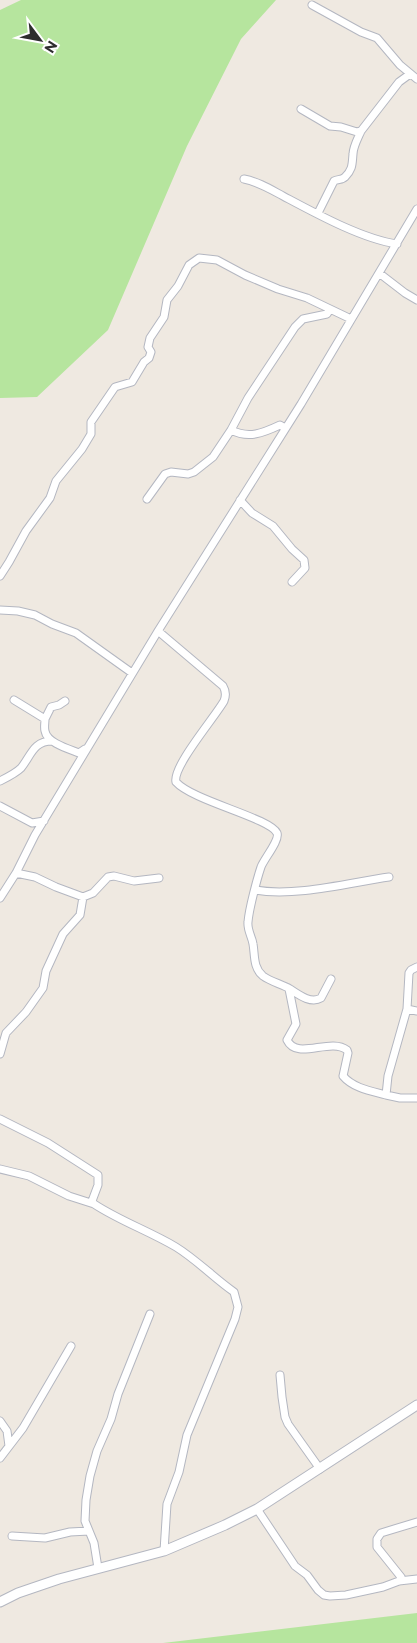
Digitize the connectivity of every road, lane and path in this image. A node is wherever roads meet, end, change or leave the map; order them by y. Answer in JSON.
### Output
{"nodes":[{"id":1,"x":312,"y":5,"type":"dead end"},
{"id":2,"x":410,"y":74,"type":"junction"},
{"id":3,"x":417,"y":79,"type":"edge"},
{"id":4,"x":301,"y":109,"type":"dead end"},
{"id":5,"x":361,"y":131,"type":"junction"},
{"id":6,"x":244,"y":179,"type":"dead end"},
{"id":7,"x":417,"y":209,"type":"edge"},
{"id":8,"x":318,"y":214,"type":"junction"},
{"id":9,"x":397,"y":244,"type":"junction"},
{"id":10,"x":379,"y":273,"type":"junction"},
{"id":11,"x":417,"y":300,"type":"edge"},
{"id":12,"x":330,"y":309,"type":"junction"},
{"id":13,"x":350,"y":318,"type":"junction"},
{"id":14,"x":285,"y":428,"type":"junction"},
{"id":15,"x":231,"y":430,"type":"junction"},
{"id":16,"x":147,"y":499,"type":"dead end"},
{"id":17,"x":240,"y":500,"type":"junction"},
{"id":18,"x":0,"y":576,"type":"edge"},
{"id":19,"x":292,"y":582,"type":"dead end"},
{"id":20,"x":0,"y":610,"type":"edge"},
{"id":21,"x":158,"y":631,"type":"junction"},
{"id":22,"x":132,"y":674,"type":"junction"},
{"id":23,"x":14,"y":700,"type":"dead end"},
{"id":24,"x":65,"y":701,"type":"dead end"},
{"id":25,"x":45,"y":719,"type":"junction"},
{"id":26,"x":52,"y":741,"type":"junction"},
{"id":27,"x":92,"y":741,"type":"junction"},
{"id":28,"x":0,"y":781,"type":"edge"},
{"id":29,"x":0,"y":806,"type":"edge"},
{"id":30,"x":44,"y":821,"type":"junction"},
{"id":31,"x":32,"y":824,"type":"junction"},
{"id":32,"x":36,"y":835,"type":"junction"},
{"id":33,"x":16,"y":873,"type":"junction"},
{"id":34,"x":159,"y":878,"type":"dead end"},
{"id":35,"x":389,"y":878,"type":"dead end"},
{"id":36,"x":255,"y":890,"type":"junction"},
{"id":37,"x":0,"y":898,"type":"edge"},
{"id":38,"x":83,"y":898,"type":"junction"},
{"id":39,"x":417,"y":967,"type":"edge"},
{"id":40,"x":331,"y":979,"type":"dead end"},
{"id":41,"x":289,"y":989,"type":"junction"},
{"id":42,"x":407,"y":1010,"type":"junction"},
{"id":43,"x":417,"y":1011,"type":"edge"},
{"id":44,"x":0,"y":1054,"type":"edge"},
{"id":45,"x":386,"y":1095,"type":"junction"},
{"id":46,"x":417,"y":1098,"type":"edge"},
{"id":47,"x":0,"y":1119,"type":"edge"},
{"id":48,"x":0,"y":1169,"type":"edge"},
{"id":49,"x":94,"y":1204,"type":"junction"},
{"id":50,"x":150,"y":1314,"type":"dead end"},
{"id":51,"x":71,"y":1346,"type":"dead end"},
{"id":52,"x":280,"y":1375,"type":"dead end"},
{"id":53,"x":417,"y":1405,"type":"edge"},
{"id":54,"x":0,"y":1421,"type":"edge"},
{"id":55,"x":9,"y":1446,"type":"junction"},
{"id":56,"x":0,"y":1458,"type":"edge"},
{"id":57,"x":320,"y":1469,"type":"junction"},
{"id":58,"x":257,"y":1510,"type":"junction"},
{"id":59,"x":417,"y":1522,"type":"edge"},
{"id":60,"x":89,"y":1531,"type":"junction"},
{"id":61,"x":12,"y":1536,"type":"dead end"},
{"id":62,"x":164,"y":1551,"type":"junction"},
{"id":63,"x":98,"y":1568,"type":"junction"},
{"id":64,"x":417,"y":1579,"type":"edge"},
{"id":65,"x":399,"y":1581,"type":"junction"},
{"id":66,"x":0,"y":1602,"type":"edge"}],
"edges":[{"from":1,"to":2,"type":"street"},
{"from":2,"to":3,"type":"street"},
{"from":2,"to":5,"type":"street"},
{"from":4,"to":5,"type":"street"},
{"from":5,"to":8,"type":"street"},
{"from":6,"to":8,"type":"street"},
{"from":7,"to":9,"type":"street"},
{"from":8,"to":9,"type":"street"},
{"from":9,"to":10,"type":"street"},
{"from":10,"to":11,"type":"street"},
{"from":10,"to":13,"type":"street"},
{"from":12,"to":13,"type":"street"},
{"from":12,"to":15,"type":"street"},
{"from":12,"to":18,"type":"street"},
{"from":13,"to":14,"type":"street"},
{"from":14,"to":15,"type":"street"},
{"from":14,"to":17,"type":"street"},
{"from":15,"to":16,"type":"street"},
{"from":17,"to":19,"type":"street"},
{"from":17,"to":21,"type":"street"},
{"from":20,"to":22,"type":"street"},
{"from":21,"to":22,"type":"street"},
{"from":21,"to":36,"type":"street"},
{"from":22,"to":27,"type":"street"},
{"from":23,"to":25,"type":"street"},
{"from":24,"to":25,"type":"street"},
{"from":25,"to":26,"type":"street"},
{"from":26,"to":27,"type":"street"},
{"from":26,"to":28,"type":"street"},
{"from":27,"to":30,"type":"street"},
{"from":29,"to":31,"type":"street"},
{"from":30,"to":31,"type":"street"},
{"from":30,"to":32,"type":"street"},
{"from":31,"to":32,"type":"street"},
{"from":32,"to":33,"type":"street"},
{"from":33,"to":37,"type":"street"},
{"from":33,"to":38,"type":"street"},
{"from":34,"to":38,"type":"street"},
{"from":35,"to":36,"type":"street"},
{"from":36,"to":41,"type":"street"},
{"from":38,"to":44,"type":"street"},
{"from":39,"to":42,"type":"street"},
{"from":40,"to":41,"type":"street"},
{"from":41,"to":45,"type":"street"},
{"from":42,"to":43,"type":"street"},
{"from":42,"to":45,"type":"street"},
{"from":45,"to":46,"type":"street"},
{"from":47,"to":49,"type":"street"},
{"from":48,"to":49,"type":"street"},
{"from":49,"to":62,"type":"street"},
{"from":50,"to":60,"type":"street"},
{"from":51,"to":55,"type":"street"},
{"from":52,"to":57,"type":"street"},
{"from":53,"to":57,"type":"street"},
{"from":54,"to":55,"type":"street"},
{"from":55,"to":56,"type":"street"},
{"from":57,"to":58,"type":"street"},
{"from":58,"to":62,"type":"street"},
{"from":58,"to":65,"type":"street"},
{"from":59,"to":65,"type":"street"},
{"from":60,"to":61,"type":"street"},
{"from":60,"to":63,"type":"street"},
{"from":62,"to":63,"type":"street"},
{"from":63,"to":66,"type":"street"},
{"from":64,"to":65,"type":"street"}]}
